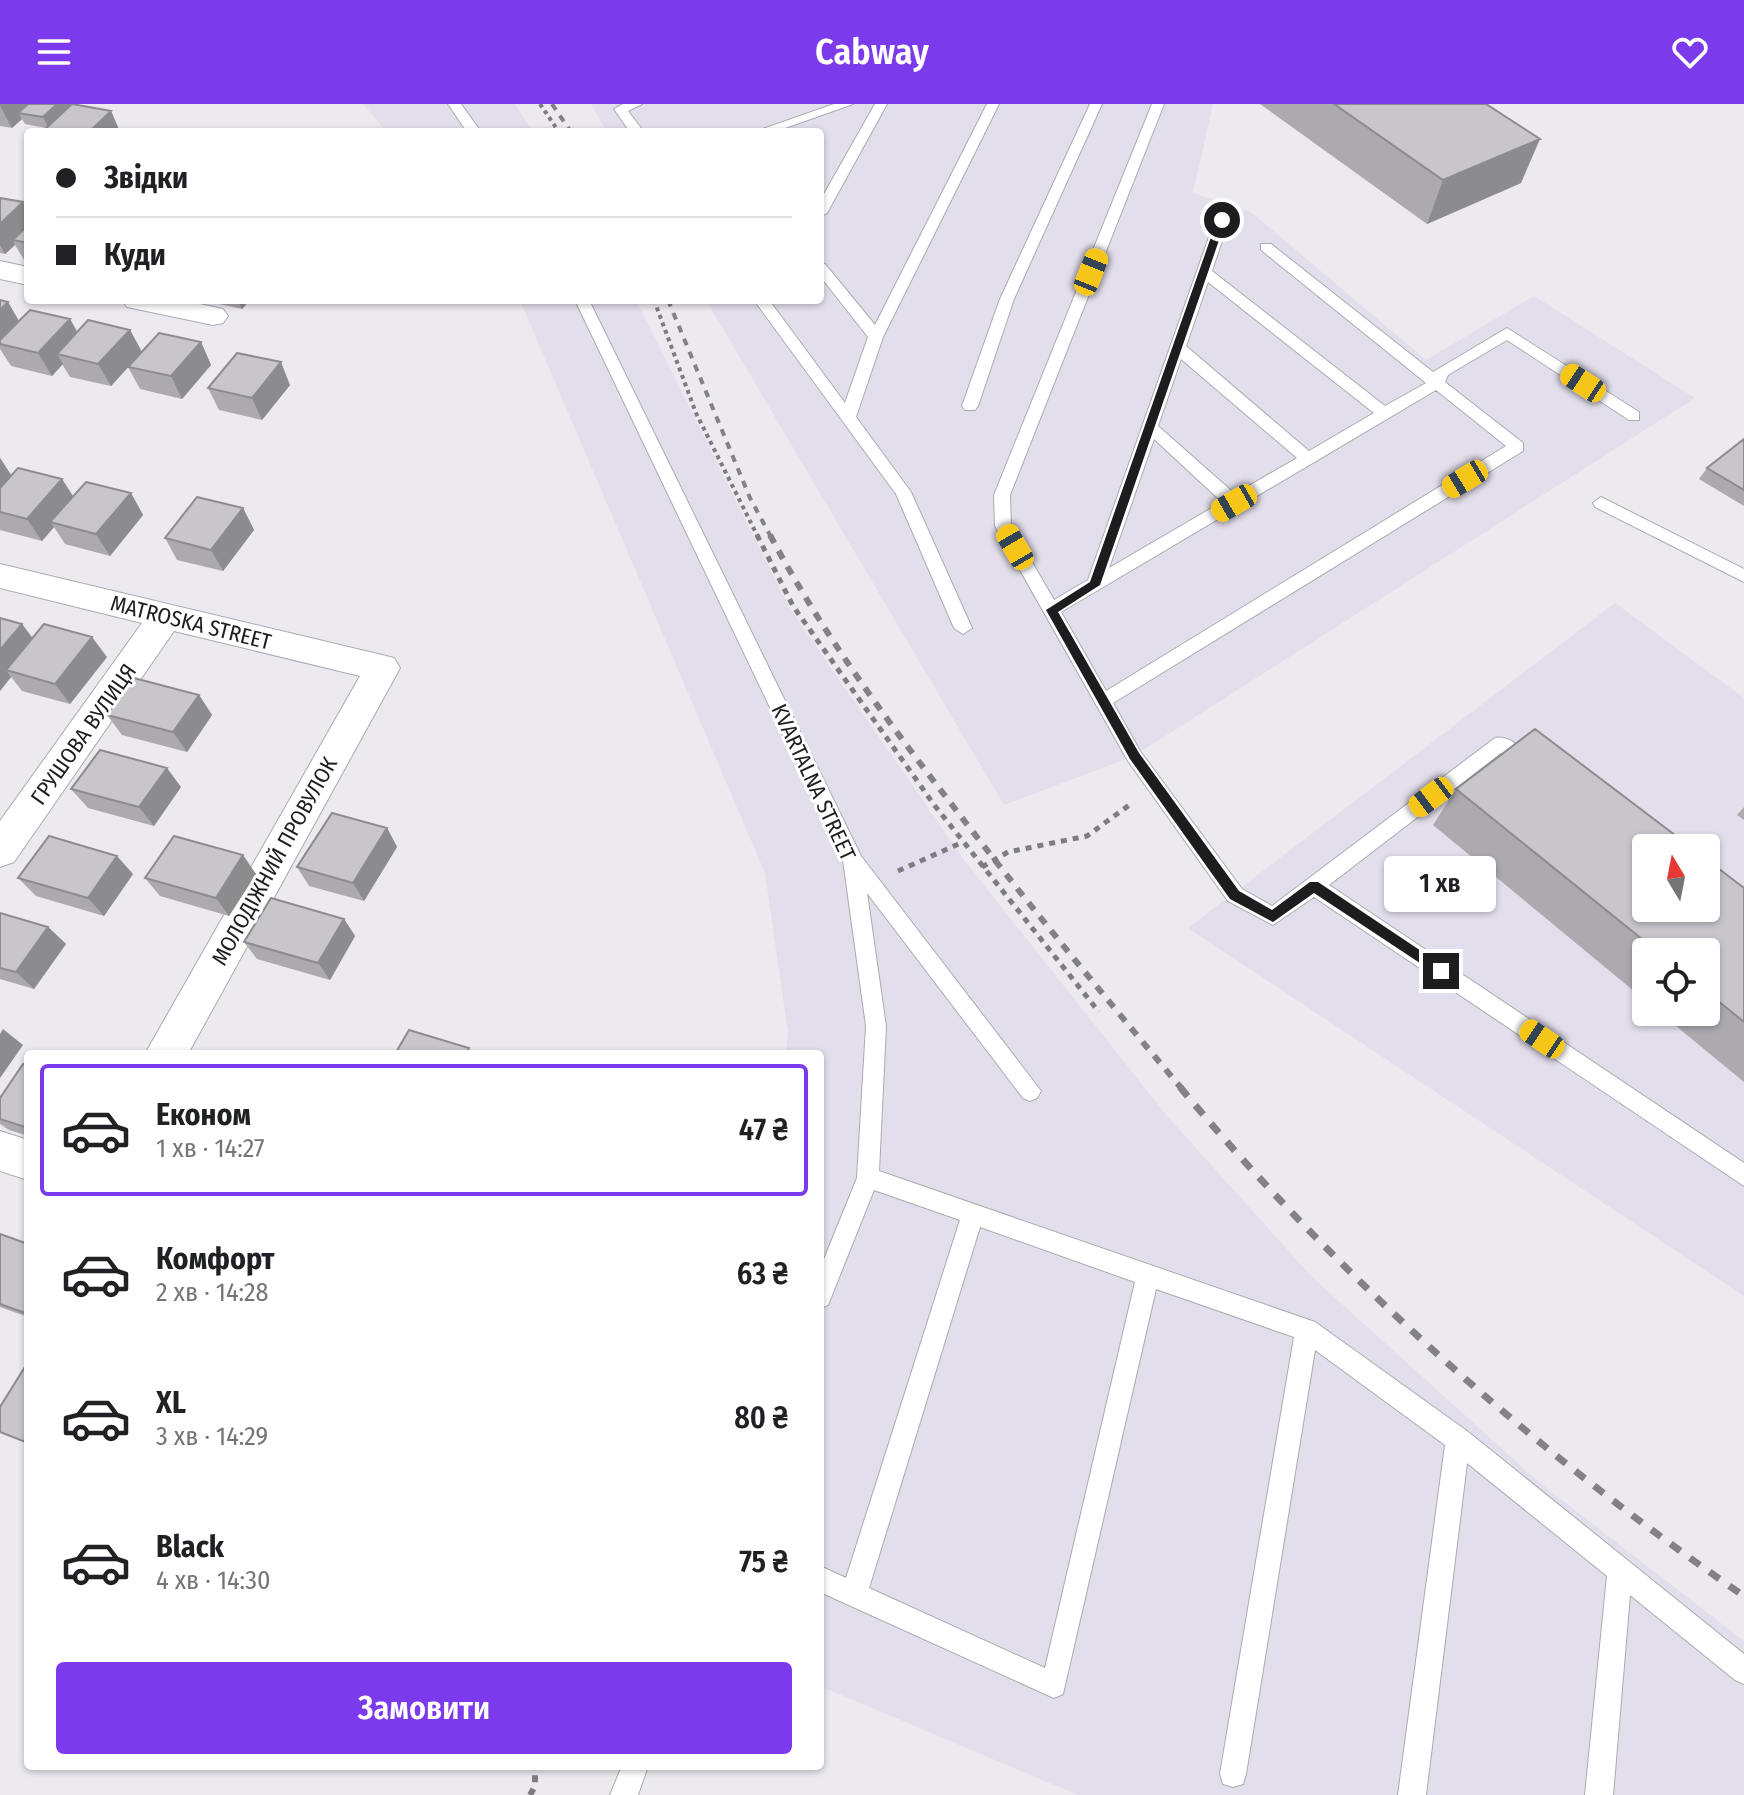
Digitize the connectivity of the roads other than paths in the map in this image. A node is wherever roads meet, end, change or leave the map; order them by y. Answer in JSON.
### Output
{"nodes":[{"id":1,"x":454,"y":104,"type":"edge"},
{"id":2,"x":636,"y":104,"type":"edge"},
{"id":3,"x":847,"y":104,"type":"edge"},
{"id":4,"x":881,"y":104,"type":"edge"},
{"id":5,"x":993,"y":104,"type":"edge"},
{"id":6,"x":1096,"y":104,"type":"edge"},
{"id":7,"x":1158,"y":104,"type":"edge"},
{"id":8,"x":471,"y":128,"type":"edge"},
{"id":9,"x":634,"y":128,"type":"edge"},
{"id":10,"x":773,"y":128,"type":"edge"},
{"id":11,"x":824,"y":206,"type":"edge"},
{"id":12,"x":1222,"y":220,"type":"dead end"},
{"id":13,"x":1266,"y":247,"type":"dead end"},
{"id":14,"x":0,"y":270,"type":"edge"},
{"id":15,"x":824,"y":272,"type":"edge"},
{"id":16,"x":1204,"y":272,"type":"junction"},
{"id":17,"x":24,"y":275,"type":"edge"},
{"id":18,"x":156,"y":304,"type":"edge"},
{"id":19,"x":584,"y":304,"type":"edge"},
{"id":20,"x":764,"y":304,"type":"edge"},
{"id":21,"x":213,"y":316,"type":"dead end"},
{"id":22,"x":876,"y":337,"type":"junction"},
{"id":23,"x":1177,"y":347,"type":"junction"},
{"id":24,"x":1437,"y":383,"type":"junction"},
{"id":25,"x":970,"y":406,"type":"dead end"},
{"id":26,"x":1385,"y":414,"type":"junction"},
{"id":27,"x":1634,"y":416,"type":"dead end"},
{"id":28,"x":848,"y":417,"type":"junction"},
{"id":29,"x":1150,"y":427,"type":"junction"},
{"id":30,"x":1308,"y":459,"type":"junction"},
{"id":31,"x":1234,"y":503,"type":"junction"},
{"id":32,"x":1601,"y":503,"type":"dead end"},
{"id":33,"x":0,"y":576,"type":"edge"},
{"id":34,"x":1744,"y":576,"type":"edge"},
{"id":35,"x":1095,"y":585,"type":"junction"},
{"id":36,"x":1051,"y":610,"type":"junction"},
{"id":37,"x":166,"y":616,"type":"junction"},
{"id":38,"x":963,"y":628,"type":"dead end"},
{"id":39,"x":382,"y":668,"type":"joint"},
{"id":40,"x":1103,"y":701,"type":"junction"},
{"id":41,"x":1537,"y":772,"type":"edge"},
{"id":42,"x":0,"y":851,"type":"edge"},
{"id":43,"x":853,"y":860,"type":"junction"},
{"id":44,"x":1314,"y":886,"type":"junction"},
{"id":45,"x":168,"y":1050,"type":"edge"},
{"id":46,"x":1030,"y":1091,"type":"dead end"},
{"id":47,"x":0,"y":1151,"type":"edge"},
{"id":48,"x":24,"y":1159,"type":"edge"},
{"id":49,"x":1744,"y":1176,"type":"edge"},
{"id":50,"x":868,"y":1178,"type":"junction"},
{"id":51,"x":973,"y":1214,"type":"junction"},
{"id":52,"x":1148,"y":1275,"type":"junction"},
{"id":53,"x":824,"y":1287,"type":"edge"},
{"id":54,"x":1307,"y":1330,"type":"junction"},
{"id":55,"x":1458,"y":1440,"type":"junction"},
{"id":56,"x":1620,"y":1571,"type":"junction"},
{"id":57,"x":824,"y":1581,"type":"edge"},
{"id":58,"x":854,"y":1594,"type":"junction"},
{"id":59,"x":1744,"y":1671,"type":"edge"},
{"id":60,"x":633,"y":1770,"type":"edge"},
{"id":61,"x":1233,"y":1774,"type":"dead end"},
{"id":62,"x":624,"y":1795,"type":"edge"},
{"id":63,"x":1412,"y":1795,"type":"edge"},
{"id":64,"x":1599,"y":1795,"type":"edge"}],
"edges":[{"from":1,"to":8,"type":"lane"},
{"from":2,"to":9,"type":"lane"},
{"from":3,"to":10,"type":"lane"},
{"from":4,"to":11,"type":"lane"},
{"from":5,"to":22,"type":"lane"},
{"from":6,"to":25,"type":"lane"},
{"from":7,"to":36,"type":"lane"},
{"from":12,"to":16,"type":"lane"},
{"from":13,"to":24,"type":"lane"},
{"from":14,"to":17,"type":"street"},
{"from":15,"to":22,"type":"lane"},
{"from":16,"to":23,"type":"lane"},
{"from":16,"to":26,"type":"lane"},
{"from":18,"to":21,"type":"street"},
{"from":19,"to":43,"type":"lane","name":"KVARTALNA STREET"},
{"from":20,"to":28,"type":"lane"},
{"from":22,"to":28,"type":"lane"},
{"from":23,"to":29,"type":"lane"},
{"from":23,"to":30,"type":"lane"},
{"from":24,"to":26,"type":"lane"},
{"from":24,"to":27,"type":"lane"},
{"from":24,"to":40,"type":"lane"},
{"from":26,"to":30,"type":"lane"},
{"from":28,"to":38,"type":"lane"},
{"from":29,"to":31,"type":"lane"},
{"from":29,"to":35,"type":"lane"},
{"from":30,"to":31,"type":"lane"},
{"from":31,"to":35,"type":"lane"},
{"from":32,"to":34,"type":"lane"},
{"from":33,"to":37,"type":"street","name":"MATROSKA STREET"},
{"from":35,"to":36,"type":"lane"},
{"from":36,"to":40,"type":"lane"},
{"from":37,"to":39,"type":"street","name":"MATROSKA STREET"},
{"from":37,"to":42,"type":"street","name":"ГРУШОВА ВУЛИЦЯ"},
{"from":39,"to":45,"type":"street","name":"МОЛОДІЖНИЙ ПРОВУЛОК"},
{"from":40,"to":44,"type":"lane"},
{"from":41,"to":44,"type":"lane"},
{"from":43,"to":46,"type":"lane"},
{"from":43,"to":50,"type":"lane","name":"KVARTALNA STREET"},
{"from":44,"to":49,"type":"lane"},
{"from":47,"to":48,"type":"street"},
{"from":50,"to":51,"type":"lane"},
{"from":50,"to":53,"type":"lane","name":"KVARTALNA STREET"},
{"from":51,"to":52,"type":"lane"},
{"from":51,"to":58,"type":"lane"},
{"from":52,"to":54,"type":"lane"},
{"from":52,"to":58,"type":"lane"},
{"from":54,"to":55,"type":"lane"},
{"from":54,"to":61,"type":"lane"},
{"from":55,"to":56,"type":"lane"},
{"from":55,"to":63,"type":"lane"},
{"from":56,"to":59,"type":"lane"},
{"from":56,"to":64,"type":"lane"},
{"from":57,"to":58,"type":"lane"},
{"from":60,"to":62,"type":"lane"}]}
